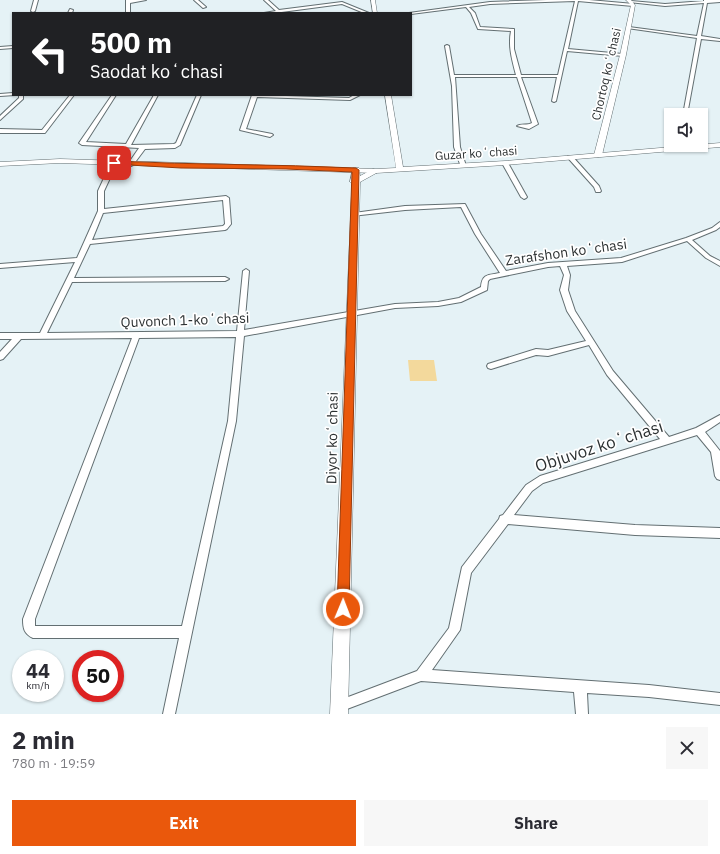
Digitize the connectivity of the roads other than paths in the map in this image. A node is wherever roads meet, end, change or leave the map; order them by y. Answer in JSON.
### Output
{"nodes":[{"id":1,"x":36,"y":0,"type":"edge"},
{"id":2,"x":144,"y":0,"type":"edge"},
{"id":3,"x":196,"y":0,"type":"edge"},
{"id":4,"x":266,"y":0,"type":"edge"},
{"id":5,"x":330,"y":0,"type":"edge"},
{"id":6,"x":373,"y":0,"type":"edge"},
{"id":7,"x":483,"y":0,"type":"edge"},
{"id":8,"x":560,"y":0,"type":"edge"},
{"id":9,"x":577,"y":0,"type":"edge"},
{"id":10,"x":128,"y":1,"type":"edge"},
{"id":11,"x":516,"y":1,"type":"edge"},
{"id":12,"x":591,"y":1,"type":"edge"},
{"id":13,"x":706,"y":1,"type":"edge"},
{"id":14,"x":720,"y":1,"type":"edge"},
{"id":15,"x":490,"y":2,"type":"junction"},
{"id":16,"x":630,"y":2,"type":"edge"},
{"id":17,"x":645,"y":2,"type":"edge"},
{"id":18,"x":677,"y":2,"type":"edge"},
{"id":19,"x":342,"y":3,"type":"junction"},
{"id":20,"x":467,"y":6,"type":"junction"},
{"id":21,"x":204,"y":7,"type":"dead end"},
{"id":22,"x":33,"y":11,"type":"dead end"},
{"id":23,"x":278,"y":11,"type":"junction"},
{"id":24,"x":286,"y":11,"type":"edge"},
{"id":25,"x":128,"y":12,"type":"edge"},
{"id":26,"x":272,"y":12,"type":"edge"},
{"id":27,"x":364,"y":12,"type":"edge"},
{"id":28,"x":375,"y":12,"type":"edge"},
{"id":29,"x":412,"y":13,"type":"edge"},
{"id":30,"x":629,"y":28,"type":"junction"},
{"id":31,"x":700,"y":37,"type":"junction"},
{"id":32,"x":720,"y":40,"type":"edge"},
{"id":33,"x":447,"y":46,"type":"dead end"},
{"id":34,"x":12,"y":47,"type":"edge"},
{"id":35,"x":0,"y":48,"type":"edge"},
{"id":36,"x":565,"y":50,"type":"junction"},
{"id":37,"x":623,"y":54,"type":"junction"},
{"id":38,"x":452,"y":76,"type":"junction"},
{"id":39,"x":519,"y":76,"type":"junction"},
{"id":40,"x":560,"y":76,"type":"junction"},
{"id":41,"x":12,"y":94,"type":"edge"},
{"id":42,"x":0,"y":95,"type":"edge"},
{"id":43,"x":21,"y":96,"type":"edge"},
{"id":44,"x":71,"y":96,"type":"edge"},
{"id":45,"x":113,"y":96,"type":"edge"},
{"id":46,"x":155,"y":96,"type":"edge"},
{"id":47,"x":198,"y":96,"type":"edge"},
{"id":48,"x":255,"y":96,"type":"edge"},
{"id":49,"x":287,"y":96,"type":"edge"},
{"id":50,"x":355,"y":96,"type":"edge"},
{"id":51,"x":388,"y":96,"type":"edge"},
{"id":52,"x":554,"y":101,"type":"dead end"},
{"id":53,"x":686,"y":108,"type":"edge"},
{"id":54,"x":0,"y":119,"type":"edge"},
{"id":55,"x":520,"y":126,"type":"dead end"},
{"id":56,"x":0,"y":131,"type":"edge"},
{"id":57,"x":270,"y":135,"type":"dead end"},
{"id":58,"x":720,"y":145,"type":"edge"},
{"id":59,"x":128,"y":146,"type":"junction"},
{"id":60,"x":142,"y":147,"type":"junction"},
{"id":61,"x":598,"y":155,"type":"junction"},
{"id":62,"x":570,"y":157,"type":"junction"},
{"id":63,"x":114,"y":163,"type":"junction"},
{"id":64,"x":505,"y":163,"type":"junction"},
{"id":65,"x":131,"y":164,"type":"junction"},
{"id":66,"x":1,"y":166,"type":"edge"},
{"id":67,"x":464,"y":166,"type":"junction"},
{"id":68,"x":400,"y":170,"type":"junction"},
{"id":69,"x":376,"y":171,"type":"joint"},
{"id":70,"x":355,"y":176,"type":"junction"},
{"id":71,"x":598,"y":191,"type":"dead end"},
{"id":72,"x":524,"y":197,"type":"dead end"},
{"id":73,"x":101,"y":211,"type":"junction"},
{"id":74,"x":354,"y":214,"type":"junction"},
{"id":75,"x":720,"y":224,"type":"edge"},
{"id":76,"x":688,"y":239,"type":"junction"},
{"id":77,"x":88,"y":242,"type":"junction"},
{"id":78,"x":79,"y":260,"type":"junction"},
{"id":79,"x":720,"y":264,"type":"edge"},
{"id":80,"x":563,"y":265,"type":"junction"},
{"id":81,"x":0,"y":266,"type":"edge"},
{"id":82,"x":246,"y":271,"type":"dead end"},
{"id":83,"x":504,"y":274,"type":"junction"},
{"id":84,"x":225,"y":279,"type":"dead end"},
{"id":85,"x":70,"y":280,"type":"junction"},
{"id":86,"x":350,"y":314,"type":"junction"},
{"id":87,"x":239,"y":334,"type":"junction"},
{"id":88,"x":0,"y":336,"type":"edge"},
{"id":89,"x":19,"y":336,"type":"junction"},
{"id":90,"x":42,"y":336,"type":"junction"},
{"id":91,"x":136,"y":336,"type":"junction"},
{"id":92,"x":591,"y":342,"type":"junction"},
{"id":93,"x":0,"y":357,"type":"edge"},
{"id":94,"x":491,"y":366,"type":"dead end"},
{"id":95,"x":720,"y":418,"type":"edge"},
{"id":96,"x":699,"y":431,"type":"junction"},
{"id":97,"x":666,"y":440,"type":"junction"},
{"id":98,"x":720,"y":476,"type":"edge"},
{"id":99,"x":504,"y":519,"type":"junction"},
{"id":100,"x":720,"y":533,"type":"edge"},
{"id":101,"x":186,"y":632,"type":"junction"},
{"id":102,"x":421,"y":675,"type":"junction"},
{"id":103,"x":580,"y":686,"type":"junction"},
{"id":104,"x":720,"y":699,"type":"edge"},
{"id":105,"x":339,"y":710,"type":"edge"},
{"id":106,"x":169,"y":714,"type":"edge"},
{"id":107,"x":582,"y":714,"type":"edge"}],
"edges":[{"from":1,"to":22,"type":"street"},
{"from":2,"to":10,"type":"street"},
{"from":3,"to":21,"type":"street"},
{"from":4,"to":23,"type":"street"},
{"from":5,"to":19,"type":"street"},
{"from":6,"to":28,"type":"street"},
{"from":7,"to":15,"type":"street"},
{"from":8,"to":9,"type":"street"},
{"from":8,"to":11,"type":"street"},
{"from":9,"to":12,"type":"street"},
{"from":9,"to":36,"type":"street"},
{"from":10,"to":25,"type":"street"},
{"from":11,"to":15,"type":"street"},
{"from":12,"to":16,"type":"street"},
{"from":13,"to":14,"type":"street"},
{"from":13,"to":18,"type":"street"},
{"from":13,"to":31,"type":"street"},
{"from":15,"to":20,"type":"street"},
{"from":16,"to":17,"type":"street"},
{"from":16,"to":30,"type":"main road","name":"Chortoq koʻchasi"},
{"from":17,"to":18,"type":"street"},
{"from":19,"to":24,"type":"street"},
{"from":19,"to":27,"type":"street"},
{"from":20,"to":29,"type":"street"},
{"from":20,"to":39,"type":"street"},
{"from":23,"to":24,"type":"street"},
{"from":23,"to":26,"type":"street"},
{"from":30,"to":31,"type":"street"},
{"from":30,"to":37,"type":"main road","name":"Chortoq koʻchasi"},
{"from":31,"to":32,"type":"street"},
{"from":31,"to":53,"type":"street"},
{"from":33,"to":38,"type":"street"},
{"from":34,"to":35,"type":"street"},
{"from":36,"to":37,"type":"street"},
{"from":36,"to":40,"type":"street"},
{"from":37,"to":61,"type":"main road","name":"Chortoq koʻchasi"},
{"from":38,"to":39,"type":"street"},
{"from":38,"to":67,"type":"street"},
{"from":39,"to":40,"type":"street"},
{"from":39,"to":55,"type":"street"},
{"from":40,"to":52,"type":"street"},
{"from":41,"to":42,"type":"street"},
{"from":43,"to":54,"type":"street"},
{"from":44,"to":56,"type":"street"},
{"from":45,"to":59,"type":"street"},
{"from":46,"to":59,"type":"street"},
{"from":47,"to":60,"type":"street"},
{"from":48,"to":57,"type":"street"},
{"from":49,"to":50,"type":"street"},
{"from":51,"to":68,"type":"street"},
{"from":58,"to":61,"type":"street","name":"Guzar koʻchasi"},
{"from":59,"to":60,"type":"street"},
{"from":60,"to":65,"type":"street"},
{"from":61,"to":62,"type":"street","name":"Guzar koʻchasi"},
{"from":62,"to":64,"type":"street","name":"Guzar koʻchasi"},
{"from":62,"to":71,"type":"street"},
{"from":63,"to":65,"type":"street"},
{"from":63,"to":66,"type":"street"},
{"from":63,"to":73,"type":"street"},
{"from":64,"to":67,"type":"street","name":"Guzar koʻchasi"},
{"from":64,"to":72,"type":"street"},
{"from":65,"to":70,"type":"street"},
{"from":67,"to":68,"type":"street","name":"Guzar koʻchasi"},
{"from":68,"to":69,"type":"street","name":"Guzar koʻchasi"},
{"from":69,"to":70,"type":"main road"},
{"from":70,"to":74,"type":"main road","name":"Diyor koʻchasi"},
{"from":73,"to":77,"type":"street"},
{"from":73,"to":77,"type":"street"},
{"from":74,"to":83,"type":"street"},
{"from":74,"to":86,"type":"main road","name":"Diyor koʻchasi"},
{"from":75,"to":76,"type":"street","name":"Zarafshon koʻchasi"},
{"from":76,"to":79,"type":"street"},
{"from":76,"to":80,"type":"street","name":"Zarafshon koʻchasi"},
{"from":77,"to":78,"type":"street"},
{"from":78,"to":81,"type":"street"},
{"from":78,"to":85,"type":"street"},
{"from":80,"to":83,"type":"street","name":"Zarafshon koʻchasi"},
{"from":80,"to":92,"type":"street"},
{"from":82,"to":87,"type":"street"},
{"from":83,"to":86,"type":"street","name":"Zarafshon koʻchasi"},
{"from":84,"to":85,"type":"street"},
{"from":85,"to":90,"type":"street"},
{"from":86,"to":87,"type":"street","name":"Quvonch 1-koʻchasi"},
{"from":86,"to":105,"type":"main road","name":"Diyor koʻchasi"},
{"from":87,"to":91,"type":"street","name":"Quvonch 1-koʻchasi"},
{"from":87,"to":101,"type":"street"},
{"from":88,"to":89,"type":"street","name":"Quvonch 1-koʻchasi"},
{"from":89,"to":90,"type":"street","name":"Quvonch 1-koʻchasi"},
{"from":89,"to":93,"type":"street"},
{"from":90,"to":91,"type":"street","name":"Quvonch 1-koʻchasi"},
{"from":91,"to":101,"type":"street"},
{"from":92,"to":94,"type":"street"},
{"from":92,"to":97,"type":"street"},
{"from":95,"to":96,"type":"street","name":"Objuvoz koʻchasi"},
{"from":96,"to":97,"type":"street","name":"Objuvoz koʻchasi"},
{"from":96,"to":98,"type":"street"},
{"from":97,"to":99,"type":"street","name":"Objuvoz koʻchasi"},
{"from":99,"to":100,"type":"street"},
{"from":99,"to":102,"type":"street","name":"Objuvoz koʻchasi"},
{"from":101,"to":106,"type":"street"},
{"from":102,"to":103,"type":"street"},
{"from":102,"to":105,"type":"street"},
{"from":103,"to":104,"type":"street"},
{"from":103,"to":107,"type":"street"}]}
